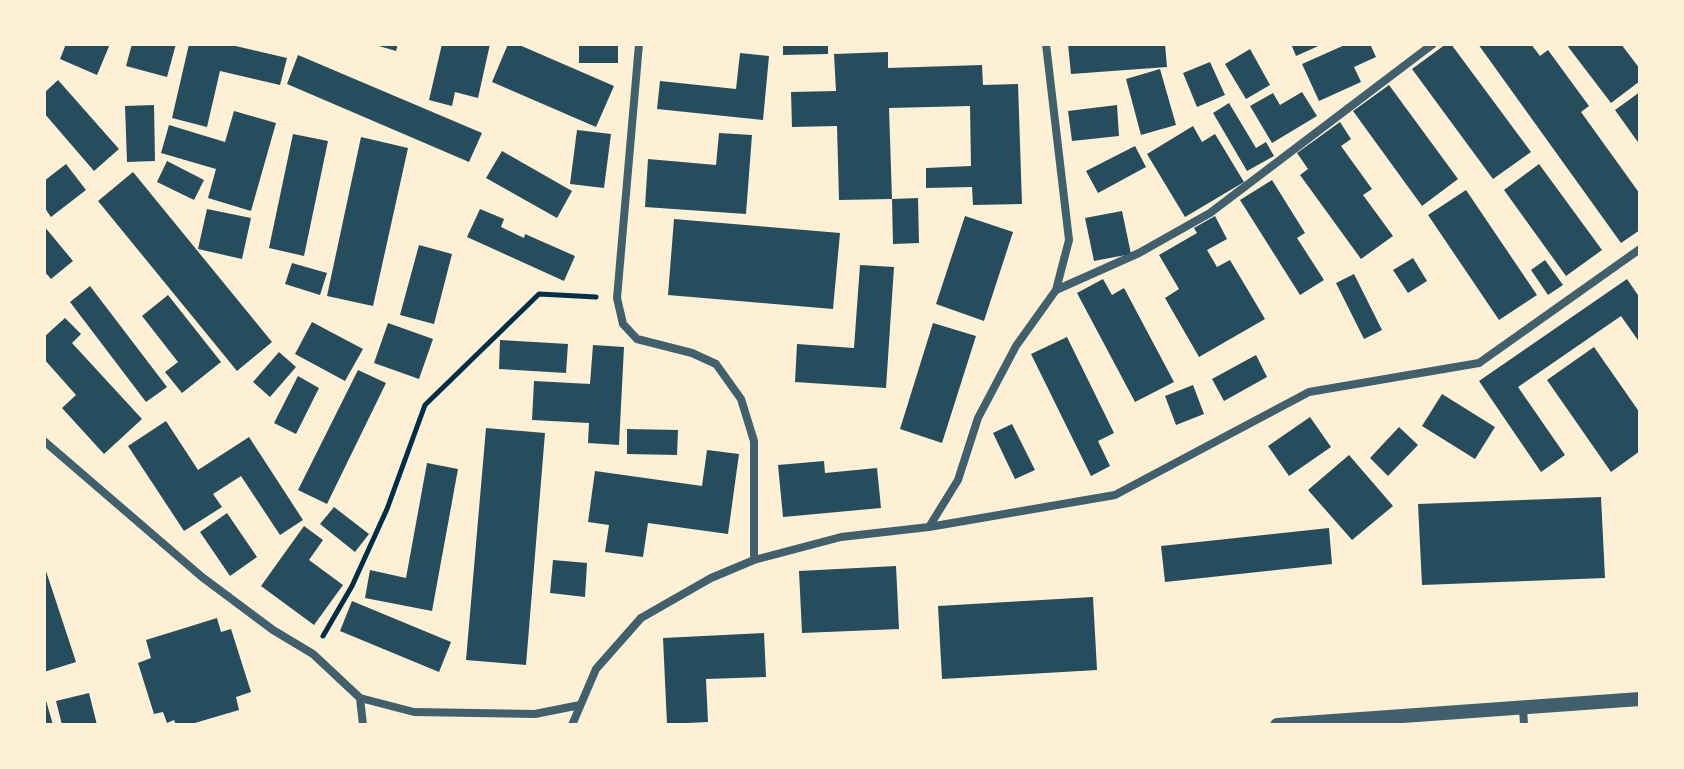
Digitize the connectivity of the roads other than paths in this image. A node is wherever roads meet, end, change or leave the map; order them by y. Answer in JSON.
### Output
{"nodes":[{"id":1,"x":639,"y":44,"type":"edge"},
{"id":2,"x":1046,"y":44,"type":"edge"},
{"id":3,"x":1433,"y":44,"type":"edge"},
{"id":4,"x":1640,"y":249,"type":"edge"},
{"id":5,"x":1056,"y":290,"type":"junction"},
{"id":6,"x":44,"y":441,"type":"edge"},
{"id":7,"x":929,"y":527,"type":"junction"},
{"id":8,"x":754,"y":560,"type":"junction"},
{"id":9,"x":360,"y":698,"type":"junction"},
{"id":10,"x":1640,"y":699,"type":"edge"},
{"id":11,"x":580,"y":705,"type":"junction"},
{"id":12,"x":1523,"y":707,"type":"junction"},
{"id":13,"x":363,"y":725,"type":"edge"},
{"id":14,"x":572,"y":725,"type":"edge"},
{"id":15,"x":1277,"y":725,"type":"edge"},
{"id":16,"x":1524,"y":725,"type":"edge"}],
"edges":[{"from":1,"to":8,"type":"street"},
{"from":2,"to":5,"type":"street"},
{"from":3,"to":5,"type":"street"},
{"from":4,"to":7,"type":"street"},
{"from":5,"to":7,"type":"street"},
{"from":6,"to":9,"type":"street"},
{"from":7,"to":8,"type":"street"},
{"from":8,"to":11,"type":"street"},
{"from":9,"to":11,"type":"street"},
{"from":9,"to":13,"type":"street"},
{"from":10,"to":12,"type":"street"},
{"from":11,"to":14,"type":"street"},
{"from":12,"to":15,"type":"street"},
{"from":12,"to":16,"type":"street"}]}
